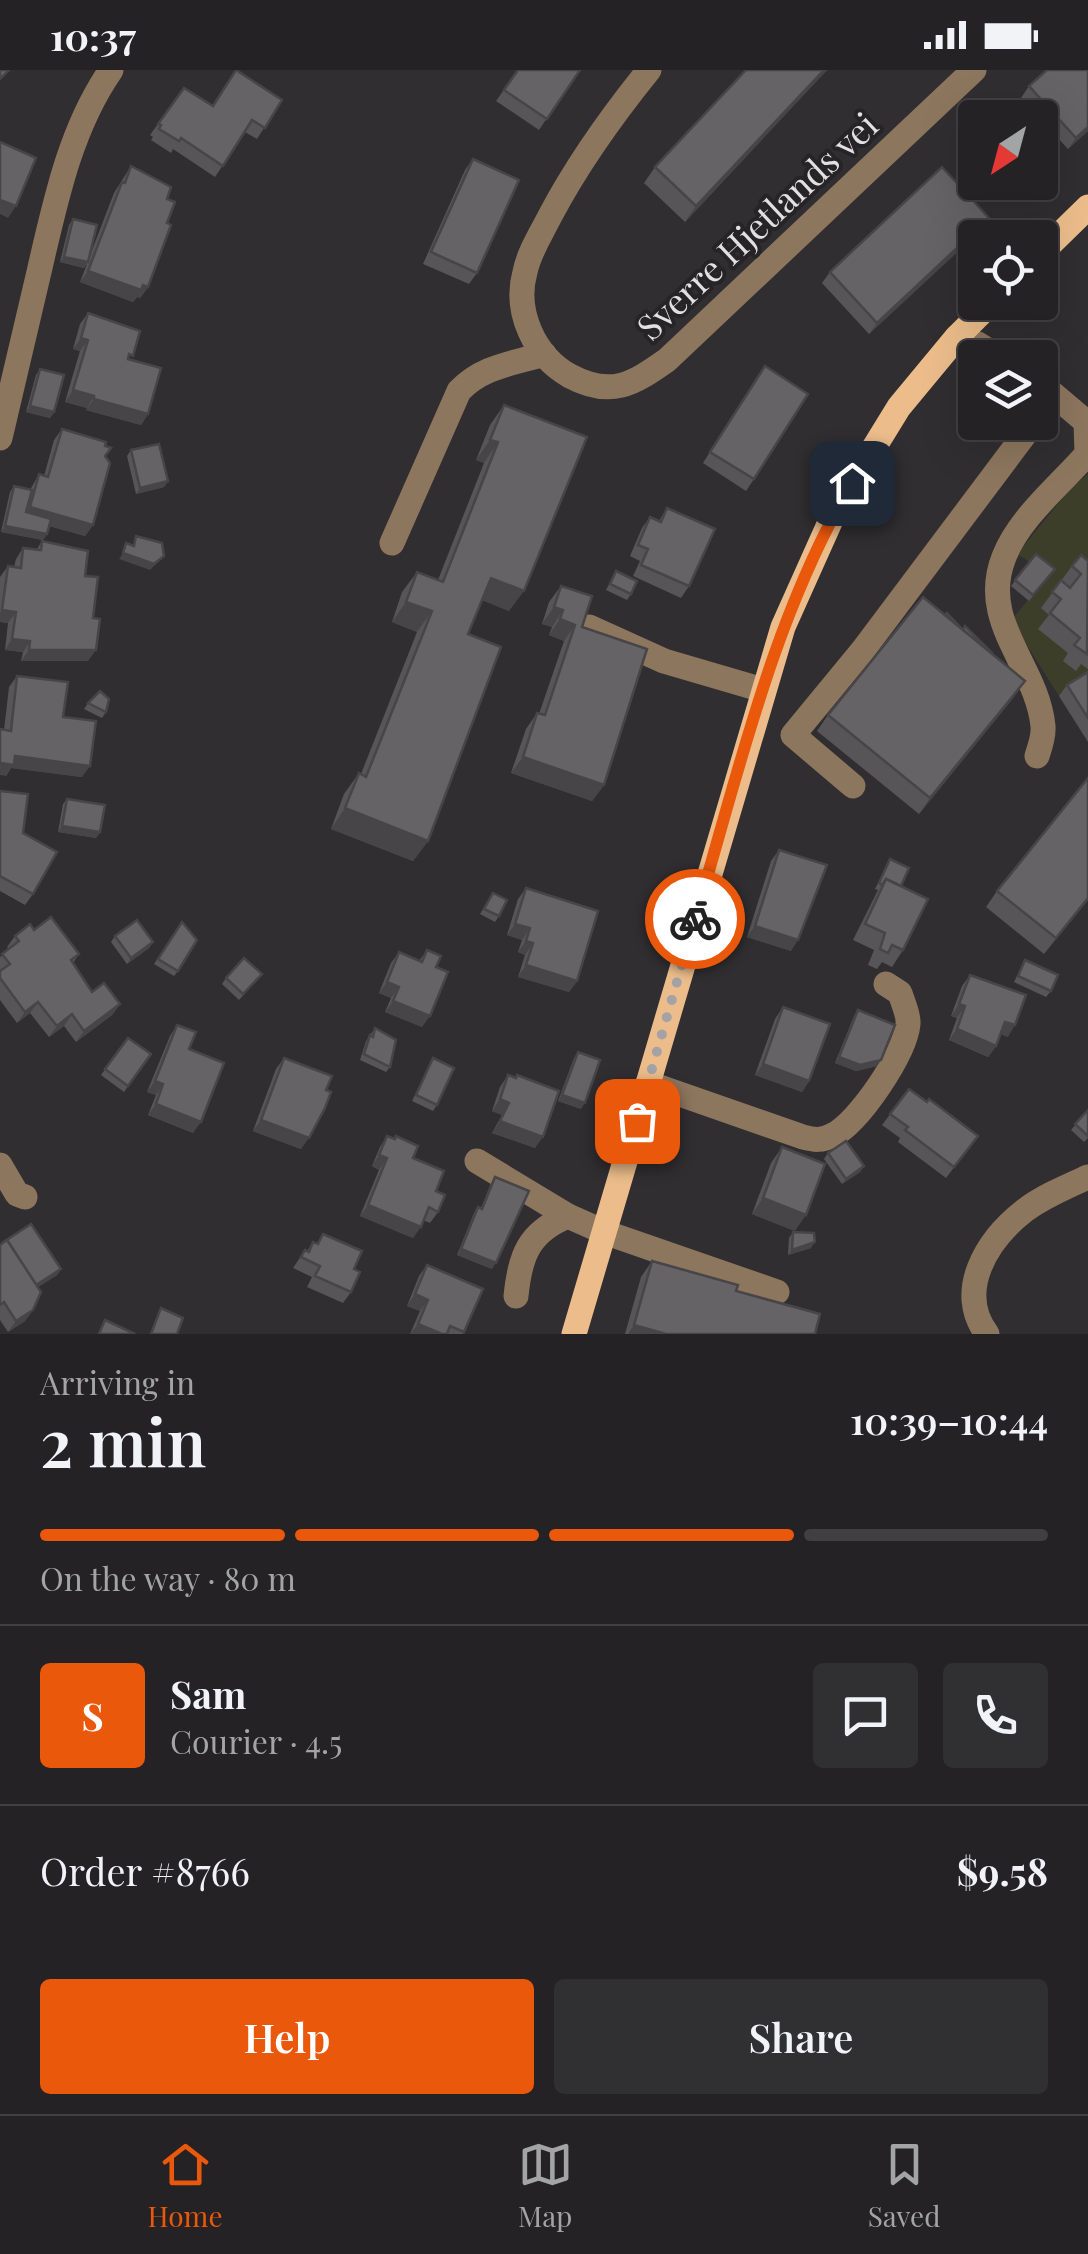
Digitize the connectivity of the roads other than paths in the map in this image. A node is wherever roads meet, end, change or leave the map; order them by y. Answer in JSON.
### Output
{"nodes":[{"id":1,"x":112,"y":70,"type":"edge"},
{"id":2,"x":648,"y":70,"type":"edge"},
{"id":3,"x":974,"y":70,"type":"edge"},
{"id":4,"x":1088,"y":207,"type":"edge"},
{"id":5,"x":1058,"y":236,"type":"edge"},
{"id":6,"x":974,"y":320,"type":"edge"},
{"id":7,"x":957,"y":337,"type":"junction"},
{"id":8,"x":966,"y":340,"type":"edge"},
{"id":9,"x":544,"y":354,"type":"junction"},
{"id":10,"x":1058,"y":404,"type":"edge"},
{"id":11,"x":0,"y":438,"type":"edge"},
{"id":12,"x":1021,"y":440,"type":"edge"},
{"id":13,"x":392,"y":543,"type":"dead end"},
{"id":14,"x":588,"y":627,"type":"edge"},
{"id":15,"x":762,"y":690,"type":"junction"},
{"id":16,"x":752,"y":724,"type":"junction"},
{"id":17,"x":793,"y":735,"type":"junction"},
{"id":18,"x":1037,"y":756,"type":"dead end"},
{"id":19,"x":853,"y":786,"type":"dead end"},
{"id":20,"x":886,"y":984,"type":"dead end"},
{"id":21,"x":648,"y":1084,"type":"junction"},
{"id":22,"x":477,"y":1161,"type":"dead end"},
{"id":23,"x":0,"y":1165,"type":"edge"},
{"id":24,"x":1088,"y":1176,"type":"edge"},
{"id":25,"x":25,"y":1197,"type":"dead end"},
{"id":26,"x":568,"y":1216,"type":"junction"},
{"id":27,"x":604,"y":1232,"type":"junction"},
{"id":28,"x":777,"y":1292,"type":"dead end"},
{"id":29,"x":516,"y":1296,"type":"dead end"},
{"id":30,"x":574,"y":1334,"type":"edge"},
{"id":31,"x":987,"y":1334,"type":"edge"}],
"edges":[{"from":1,"to":11,"type":"street"},
{"from":2,"to":9,"type":"street","name":"Sverre Hjetlands vei"},
{"from":3,"to":9,"type":"street","name":"Sverre Hjetlands vei"},
{"from":4,"to":5,"type":"main road"},
{"from":6,"to":7,"type":"main road"},
{"from":7,"to":8,"type":"street"},
{"from":7,"to":15,"type":"main road"},
{"from":9,"to":13,"type":"street"},
{"from":10,"to":18,"type":"street"},
{"from":12,"to":17,"type":"street"},
{"from":14,"to":15,"type":"street"},
{"from":15,"to":16,"type":"main road"},
{"from":16,"to":17,"type":"street"},
{"from":16,"to":21,"type":"main road"},
{"from":17,"to":19,"type":"street"},
{"from":20,"to":21,"type":"street"},
{"from":21,"to":27,"type":"main road"},
{"from":22,"to":26,"type":"street"},
{"from":23,"to":25,"type":"street"},
{"from":24,"to":31,"type":"street"},
{"from":26,"to":27,"type":"street"},
{"from":26,"to":29,"type":"street"},
{"from":27,"to":28,"type":"street"},
{"from":27,"to":30,"type":"main road"}]}
